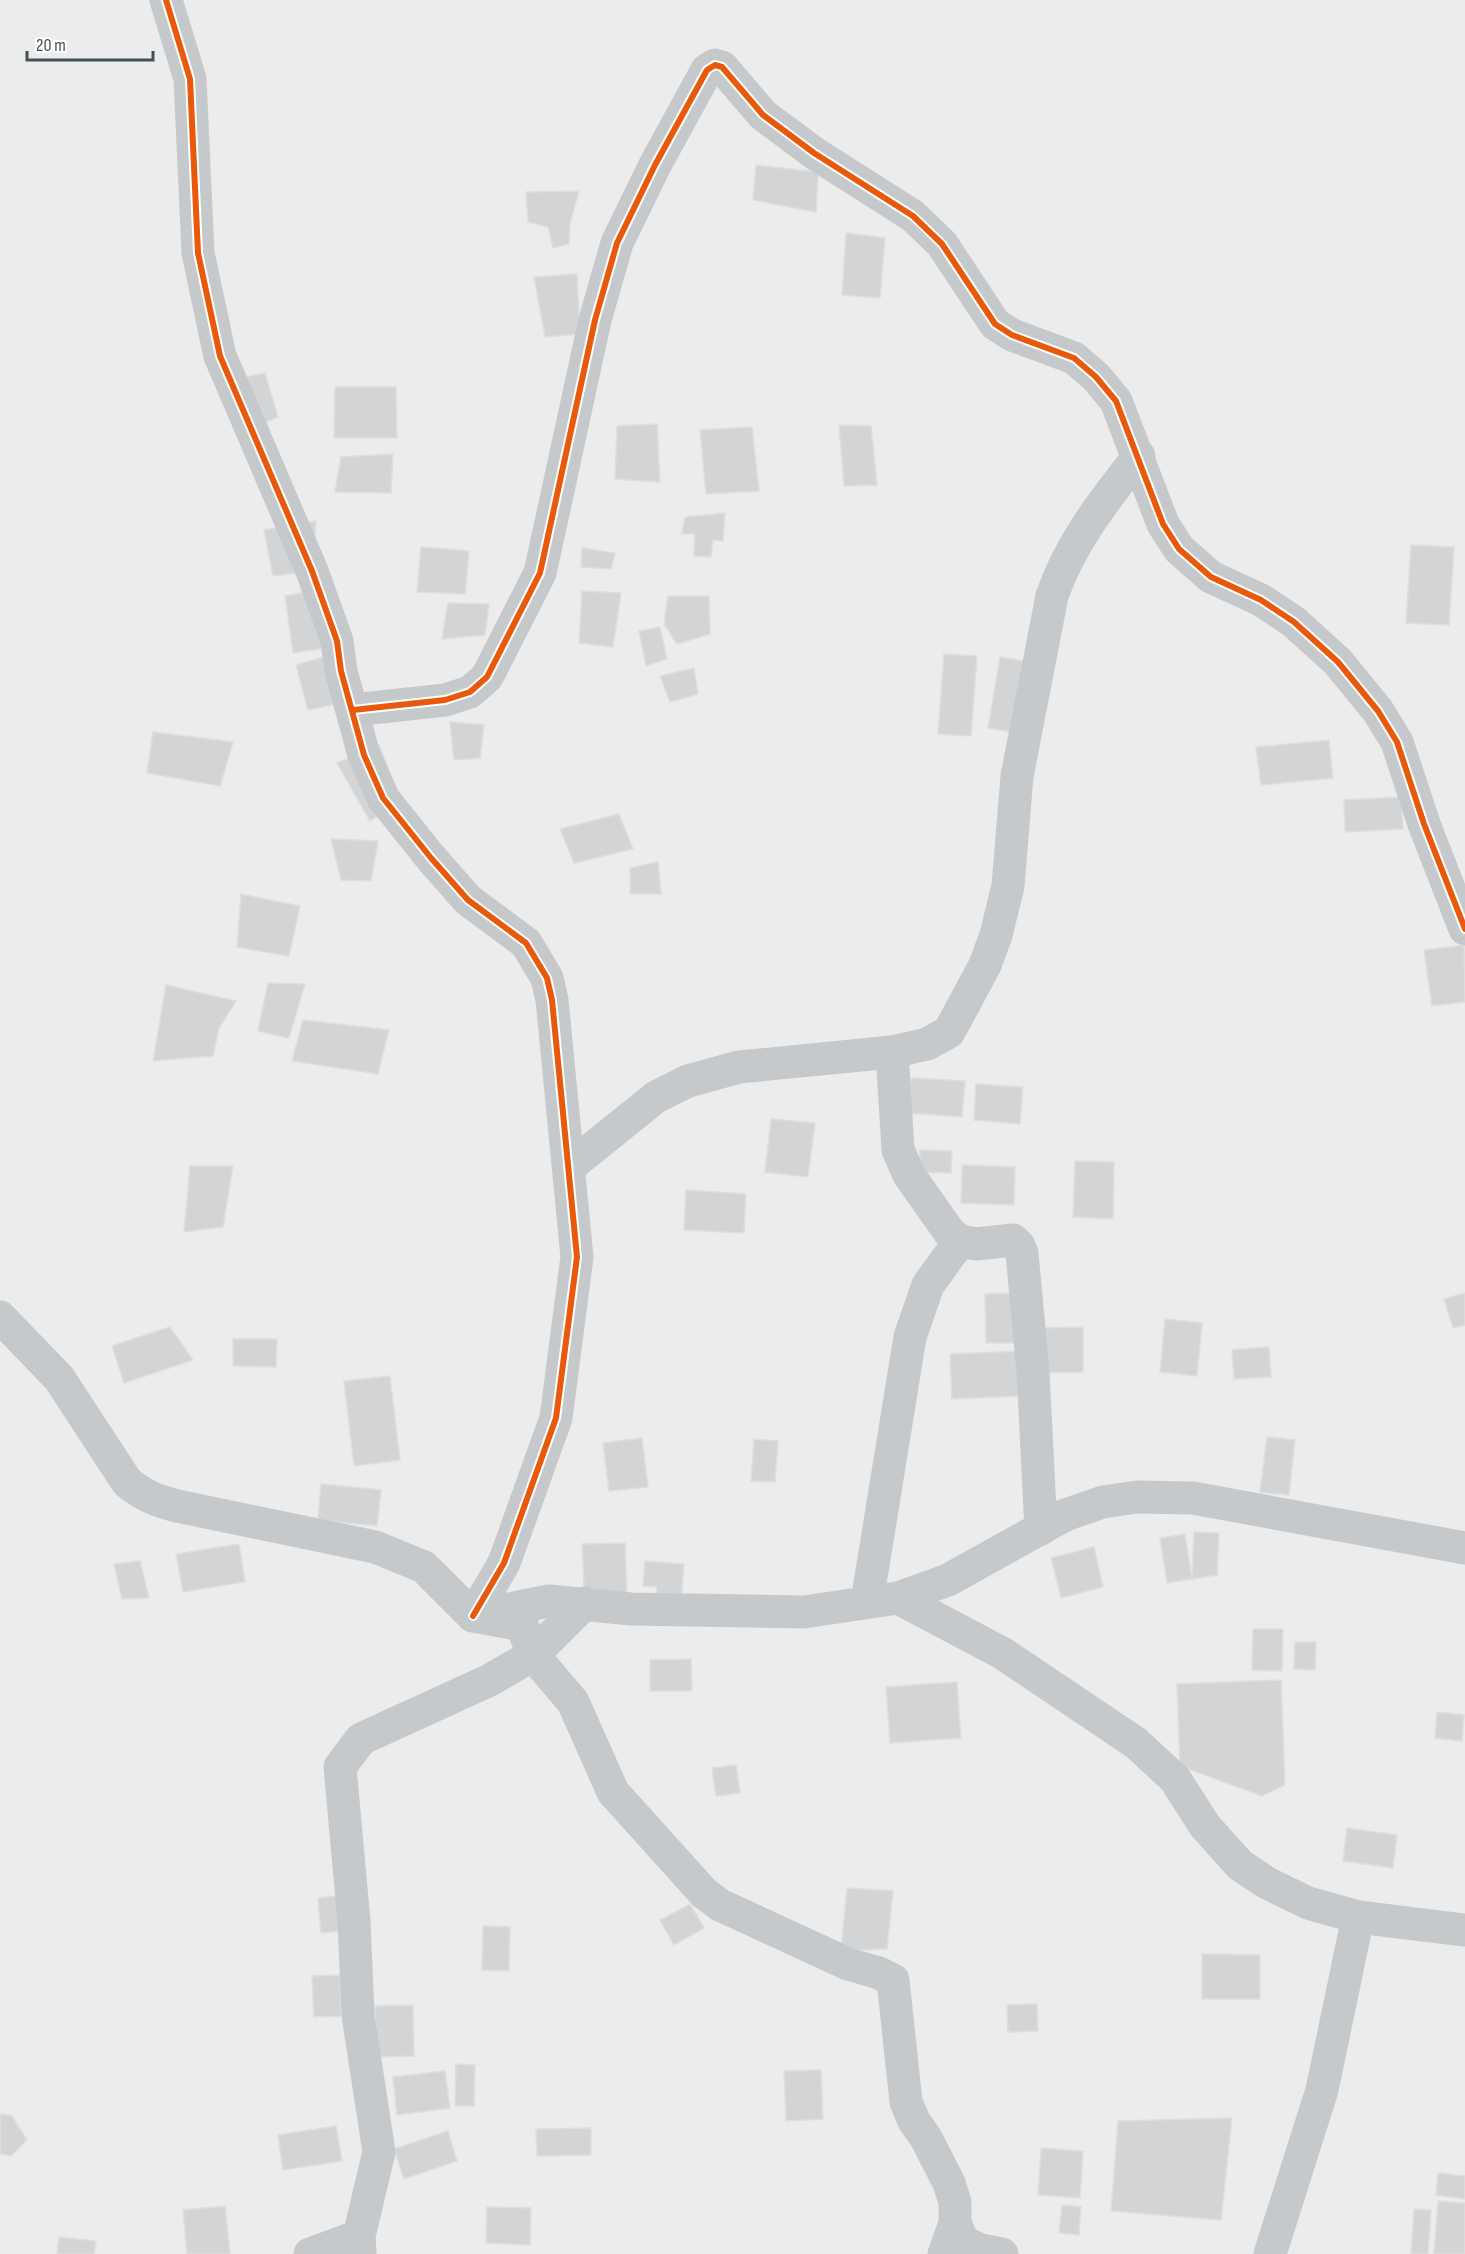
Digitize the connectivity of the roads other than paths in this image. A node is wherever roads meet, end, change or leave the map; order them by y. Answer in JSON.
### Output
{"nodes":[{"id":1,"x":166,"y":0,"type":"edge"},
{"id":2,"x":1139,"y":456,"type":"junction"},
{"id":3,"x":353,"y":710,"type":"junction"},
{"id":4,"x":1465,"y":929,"type":"edge"},
{"id":5,"x":892,"y":1052,"type":"junction"},
{"id":6,"x":569,"y":1167,"type":"junction"},
{"id":7,"x":960,"y":1241,"type":"junction"},
{"id":8,"x":0,"y":1317,"type":"edge"},
{"id":9,"x":1041,"y":1529,"type":"junction"},
{"id":10,"x":1465,"y":1548,"type":"edge"},
{"id":11,"x":883,"y":1600,"type":"junction"},
{"id":12,"x":585,"y":1603,"type":"junction"},
{"id":13,"x":473,"y":1616,"type":"junction"},
{"id":14,"x":533,"y":1655,"type":"junction"},
{"id":15,"x":1358,"y":1917,"type":"junction"},
{"id":16,"x":1465,"y":1930,"type":"edge"},
{"id":17,"x":955,"y":2223,"type":"junction"},
{"id":18,"x":364,"y":2248,"type":"edge"},
{"id":19,"x":310,"y":2254,"type":"edge"},
{"id":20,"x":944,"y":2254,"type":"edge"},
{"id":21,"x":1002,"y":2254,"type":"edge"},
{"id":22,"x":1270,"y":2254,"type":"edge"}],
"edges":[{"from":1,"to":3,"type":"street"},
{"from":2,"to":3,"type":"street"},
{"from":2,"to":4,"type":"street"},
{"from":2,"to":5,"type":"street"},
{"from":3,"to":6,"type":"street"},
{"from":5,"to":6,"type":"street"},
{"from":5,"to":7,"type":"street"},
{"from":6,"to":13,"type":"street"},
{"from":7,"to":9,"type":"street"},
{"from":7,"to":11,"type":"street"},
{"from":8,"to":13,"type":"street"},
{"from":9,"to":10,"type":"street"},
{"from":9,"to":11,"type":"street"},
{"from":11,"to":12,"type":"street"},
{"from":11,"to":15,"type":"street"},
{"from":12,"to":13,"type":"street"},
{"from":12,"to":14,"type":"street"},
{"from":13,"to":14,"type":"street"},
{"from":14,"to":17,"type":"street"},
{"from":14,"to":18,"type":"street"},
{"from":15,"to":16,"type":"street"},
{"from":15,"to":22,"type":"street"},
{"from":17,"to":20,"type":"street"},
{"from":17,"to":21,"type":"street"},
{"from":18,"to":19,"type":"street"}]}
